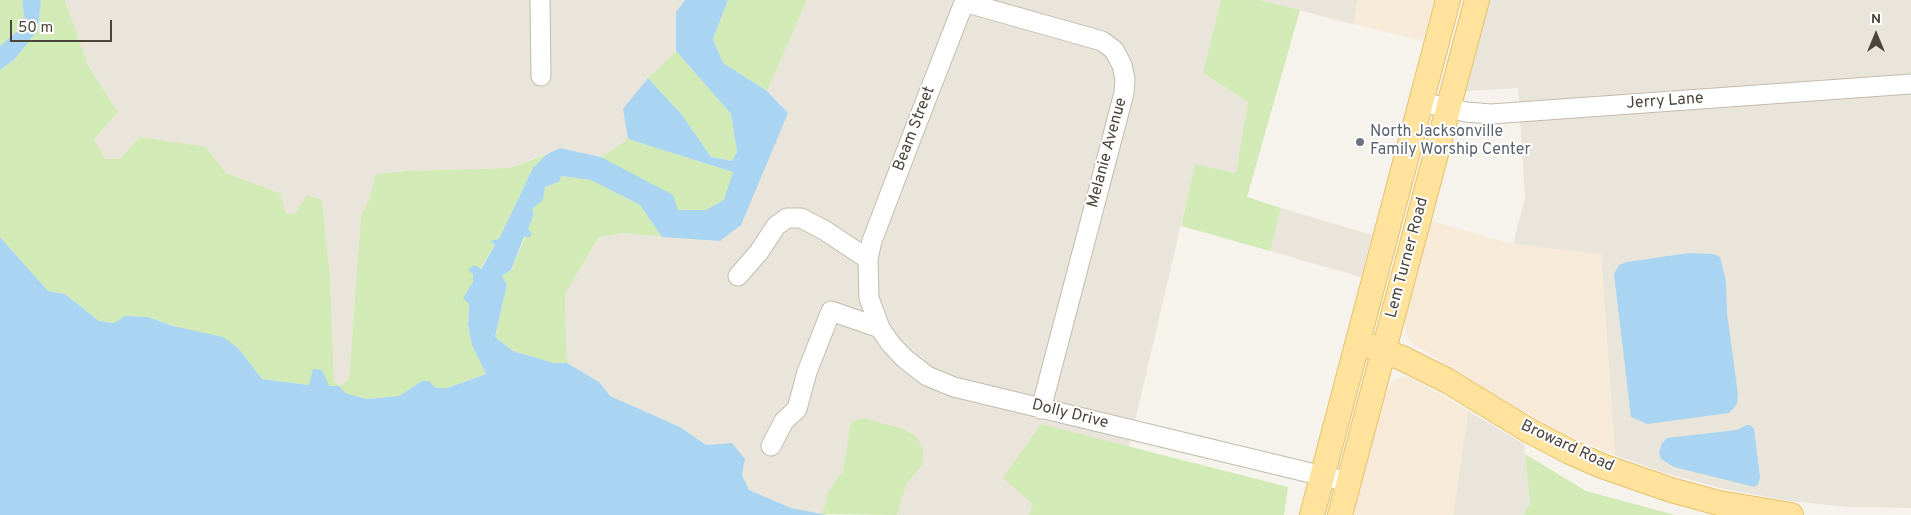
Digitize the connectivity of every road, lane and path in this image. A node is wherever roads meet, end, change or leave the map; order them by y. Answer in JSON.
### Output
{"nodes":[{"id":1,"x":540,"y":0,"type":"edge"},
{"id":2,"x":1448,"y":0,"type":"edge"},
{"id":3,"x":1477,"y":0,"type":"edge"},
{"id":4,"x":965,"y":1,"type":"edge"},
{"id":5,"x":541,"y":76,"type":"dead end"},
{"id":6,"x":1911,"y":84,"type":"edge"},
{"id":7,"x":1421,"y":102,"type":"junction"},
{"id":8,"x":1448,"y":108,"type":"junction"},
{"id":9,"x":868,"y":259,"type":"junction"},
{"id":10,"x":738,"y":276,"type":"dead end"},
{"id":11,"x":880,"y":328,"type":"junction"},
{"id":12,"x":1357,"y":342,"type":"junction"},
{"id":13,"x":1384,"y":350,"type":"junction"},
{"id":14,"x":1040,"y":408,"type":"junction"},
{"id":15,"x":770,"y":446,"type":"dead end"},
{"id":16,"x":1322,"y":475,"type":"junction"},
{"id":17,"x":1348,"y":482,"type":"junction"},
{"id":18,"x":1312,"y":515,"type":"edge"},
{"id":19,"x":1340,"y":515,"type":"edge"},
{"id":20,"x":1791,"y":515,"type":"edge"}],
"edges":[{"from":1,"to":5,"type":"street"},
{"from":2,"to":7,"type":"main road","name":"Lem Turner Road"},
{"from":3,"to":8,"type":"main road","name":"Lem Turner Road"},
{"from":4,"to":9,"type":"street","name":"Beam Street"},
{"from":4,"to":14,"type":"street","name":"Melanie Avenue"},
{"from":6,"to":8,"type":"street","name":"Jerry Lane"},
{"from":7,"to":8,"type":"street","name":"Jerry Lane"},
{"from":7,"to":12,"type":"main road","name":"Lem Turner Road"},
{"from":8,"to":13,"type":"main road","name":"Lem Turner Road"},
{"from":9,"to":10,"type":"street"},
{"from":9,"to":11,"type":"street","name":"Dolly Drive"},
{"from":11,"to":14,"type":"street","name":"Dolly Drive"},
{"from":11,"to":15,"type":"street"},
{"from":12,"to":13,"type":"main road","name":"Broward Road"},
{"from":12,"to":16,"type":"main road","name":"Lem Turner Road"},
{"from":13,"to":17,"type":"main road","name":"Lem Turner Road"},
{"from":13,"to":20,"type":"main road","name":"Broward Road"},
{"from":14,"to":16,"type":"street","name":"Dolly Drive"},
{"from":16,"to":17,"type":"street","name":"Dolly Drive"},
{"from":16,"to":18,"type":"main road","name":"Lem Turner Road"},
{"from":17,"to":19,"type":"main road","name":"Lem Turner Road"}]}
